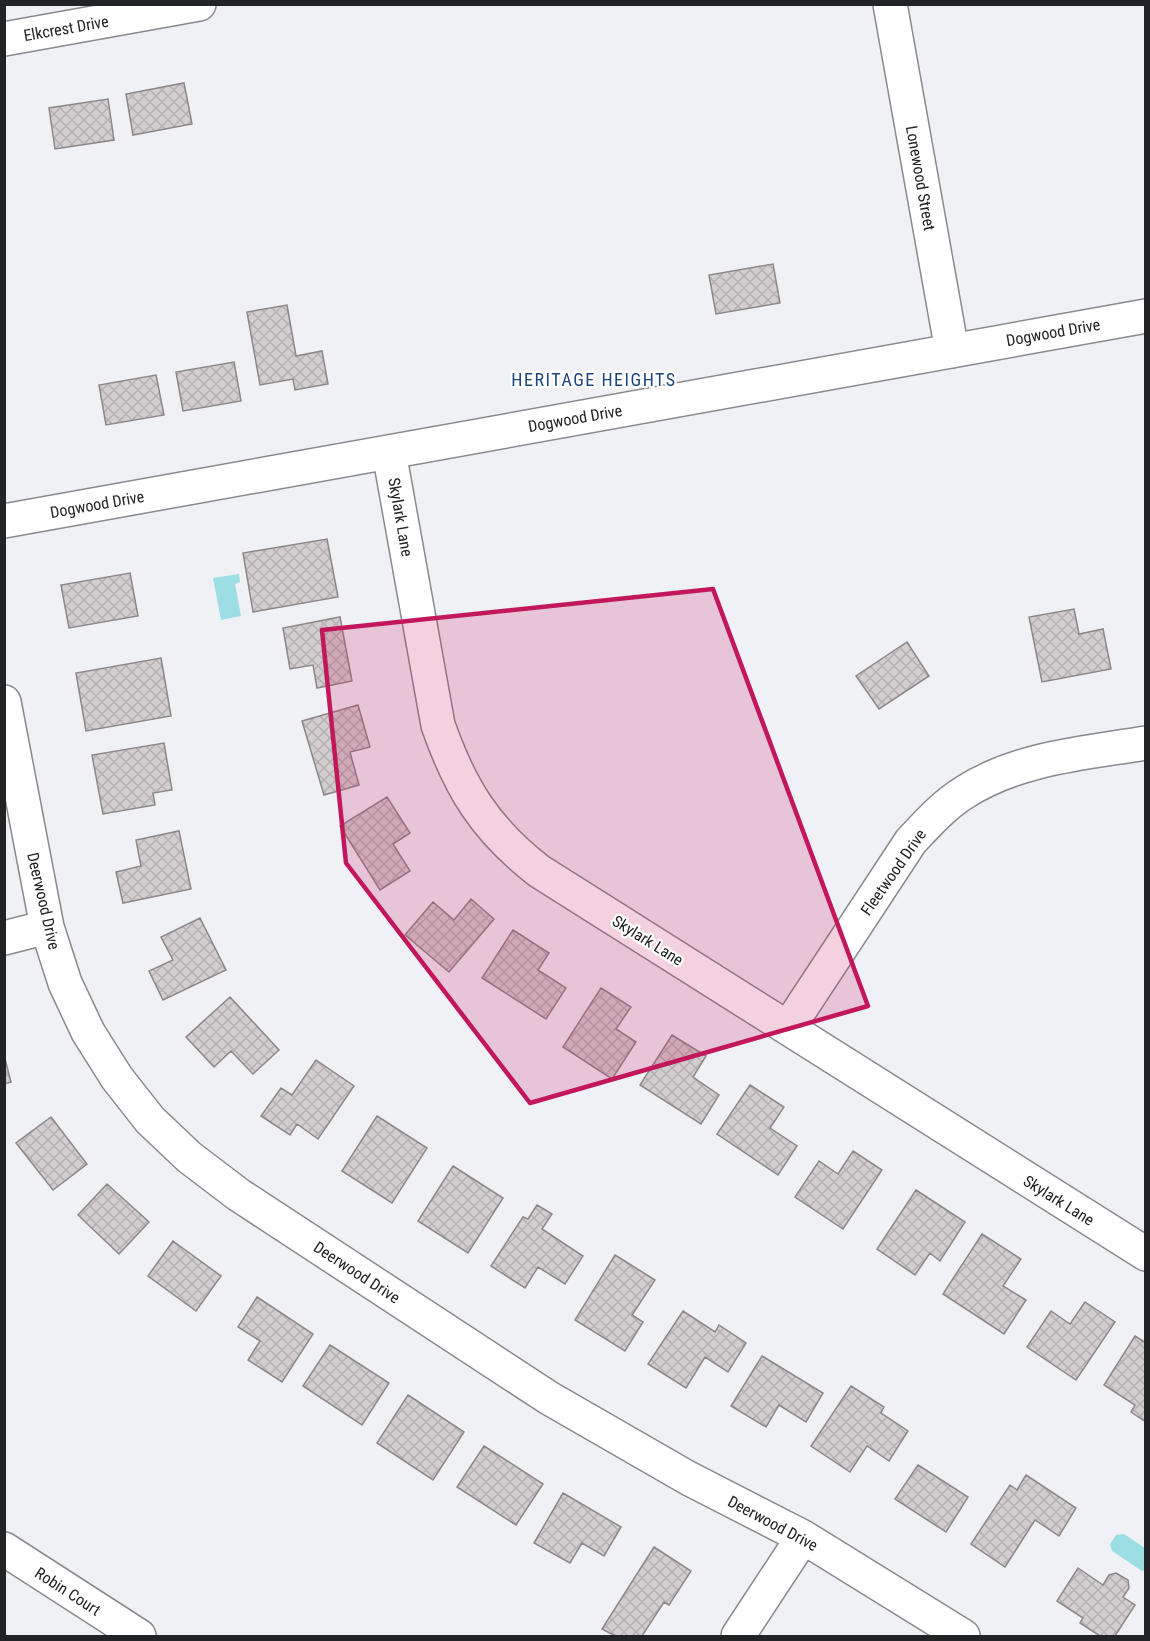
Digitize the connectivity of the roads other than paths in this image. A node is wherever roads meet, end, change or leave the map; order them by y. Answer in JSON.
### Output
{"nodes":[{"id":1,"x":199,"y":4,"type":"edge"},
{"id":2,"x":890,"y":4,"type":"edge"},
{"id":3,"x":4,"y":39,"type":"edge"},
{"id":4,"x":1146,"y":316,"type":"edge"},
{"id":5,"x":952,"y":351,"type":"junction"},
{"id":6,"x":389,"y":452,"type":"junction"},
{"id":7,"x":4,"y":521,"type":"edge"},
{"id":8,"x":4,"y":702,"type":"edge"},
{"id":9,"x":1146,"y":743,"type":"edge"},
{"id":10,"x":47,"y":927,"type":"junction"},
{"id":11,"x":4,"y":938,"type":"edge"},
{"id":12,"x":788,"y":1028,"type":"junction"},
{"id":13,"x":1146,"y":1254,"type":"edge"},
{"id":14,"x":803,"y":1537,"type":"junction"},
{"id":15,"x":4,"y":1549,"type":"edge"},
{"id":16,"x":136,"y":1634,"type":"edge"},
{"id":17,"x":738,"y":1636,"type":"edge"},
{"id":18,"x":963,"y":1636,"type":"edge"}],
"edges":[{"from":1,"to":3,"type":"street","name":"Elkcrest Drive"},
{"from":2,"to":5,"type":"street","name":"Lonewood Street"},
{"from":4,"to":5,"type":"street","name":"Dogwood Drive"},
{"from":5,"to":6,"type":"street","name":"Dogwood Drive"},
{"from":6,"to":7,"type":"street","name":"Dogwood Drive"},
{"from":6,"to":12,"type":"street","name":"Skylark Lane"},
{"from":8,"to":10,"type":"street","name":"Deerwood Drive"},
{"from":9,"to":12,"type":"street","name":"Fleetwood Drive"},
{"from":10,"to":11,"type":"street"},
{"from":10,"to":14,"type":"street","name":"Deerwood Drive"},
{"from":12,"to":13,"type":"street","name":"Skylark Lane"},
{"from":14,"to":17,"type":"street"},
{"from":14,"to":18,"type":"street","name":"Deerwood Drive"},
{"from":15,"to":16,"type":"street","name":"Robin Court"}]}
